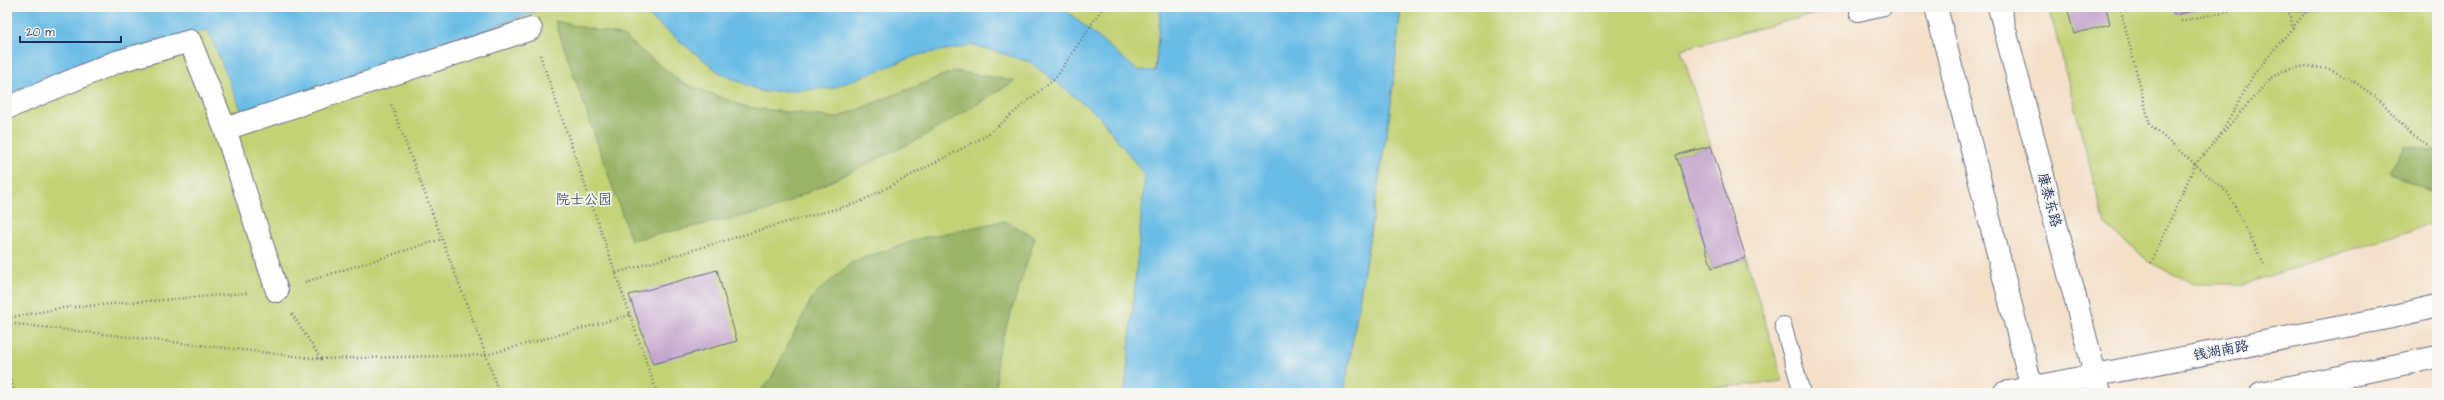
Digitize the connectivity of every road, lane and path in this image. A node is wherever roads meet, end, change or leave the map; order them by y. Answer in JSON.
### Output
{"nodes":[{"id":1,"x":1104,"y":7,"type":"edge"},
{"id":2,"x":1884,"y":7,"type":"edge"},
{"id":3,"x":1936,"y":7,"type":"edge"},
{"id":4,"x":2000,"y":7,"type":"edge"},
{"id":5,"x":2120,"y":7,"type":"edge"},
{"id":6,"x":2247,"y":7,"type":"edge"},
{"id":7,"x":2284,"y":7,"type":"edge"},
{"id":8,"x":2310,"y":7,"type":"edge"},
{"id":9,"x":1858,"y":13,"type":"dead end"},
{"id":10,"x":2181,"y":21,"type":"dead end"},
{"id":11,"x":2292,"y":26,"type":"junction"},
{"id":12,"x":531,"y":29,"type":"joint"},
{"id":13,"x":382,"y":80,"type":"junction"},
{"id":14,"x":7,"y":108,"type":"edge"},
{"id":15,"x":225,"y":129,"type":"junction"},
{"id":16,"x":2218,"y":138,"type":"junction"},
{"id":17,"x":2437,"y":150,"type":"edge"},
{"id":18,"x":2196,"y":163,"type":"junction"},
{"id":19,"x":442,"y":239,"type":"junction"},
{"id":20,"x":2150,"y":263,"type":"dead end"},
{"id":21,"x":2264,"y":264,"type":"dead end"},
{"id":22,"x":616,"y":273,"type":"junction"},
{"id":23,"x":276,"y":291,"type":"junction"},
{"id":24,"x":2437,"y":306,"type":"edge"},
{"id":25,"x":630,"y":315,"type":"junction"},
{"id":26,"x":7,"y":318,"type":"edge"},
{"id":27,"x":7,"y":323,"type":"edge"},
{"id":28,"x":1783,"y":325,"type":"dead end"},
{"id":29,"x":486,"y":355,"type":"junction"},
{"id":30,"x":2437,"y":358,"type":"edge"},
{"id":31,"x":321,"y":359,"type":"junction"},
{"id":32,"x":7,"y":369,"type":"edge"},
{"id":33,"x":2098,"y":385,"type":"edge"},
{"id":34,"x":2033,"y":391,"type":"edge"},
{"id":35,"x":15,"y":393,"type":"edge"},
{"id":36,"x":500,"y":393,"type":"edge"},
{"id":37,"x":657,"y":393,"type":"edge"},
{"id":38,"x":1802,"y":393,"type":"edge"},
{"id":39,"x":2004,"y":393,"type":"edge"},
{"id":40,"x":2261,"y":393,"type":"edge"}],
"edges":[{"from":1,"to":22,"type":"path"},
{"from":2,"to":9,"type":"lane"},
{"from":3,"to":34,"type":"street"},
{"from":4,"to":33,"type":"street","name":"康泰东路"},
{"from":5,"to":18,"type":"path"},
{"from":6,"to":10,"type":"path"},
{"from":7,"to":11,"type":"path"},
{"from":8,"to":11,"type":"path"},
{"from":11,"to":16,"type":"path"},
{"from":12,"to":13,"type":"street"},
{"from":12,"to":22,"type":"path"},
{"from":13,"to":15,"type":"street"},
{"from":13,"to":19,"type":"path"},
{"from":14,"to":15,"type":"street"},
{"from":15,"to":23,"type":"street"},
{"from":16,"to":17,"type":"path"},
{"from":16,"to":18,"type":"path"},
{"from":18,"to":20,"type":"path"},
{"from":18,"to":21,"type":"path"},
{"from":19,"to":23,"type":"path"},
{"from":19,"to":29,"type":"path"},
{"from":22,"to":25,"type":"path"},
{"from":23,"to":26,"type":"path"},
{"from":23,"to":31,"type":"path"},
{"from":24,"to":33,"type":"street","name":"钱湖南路"},
{"from":25,"to":29,"type":"path"},
{"from":25,"to":37,"type":"path"},
{"from":27,"to":31,"type":"path"},
{"from":28,"to":38,"type":"lane"},
{"from":29,"to":31,"type":"path"},
{"from":29,"to":36,"type":"path"},
{"from":30,"to":40,"type":"street"},
{"from":32,"to":35,"type":"path"},
{"from":33,"to":34,"type":"street","name":"钱湖南路"},
{"from":34,"to":39,"type":"street","name":"钱湖南路"}]}
